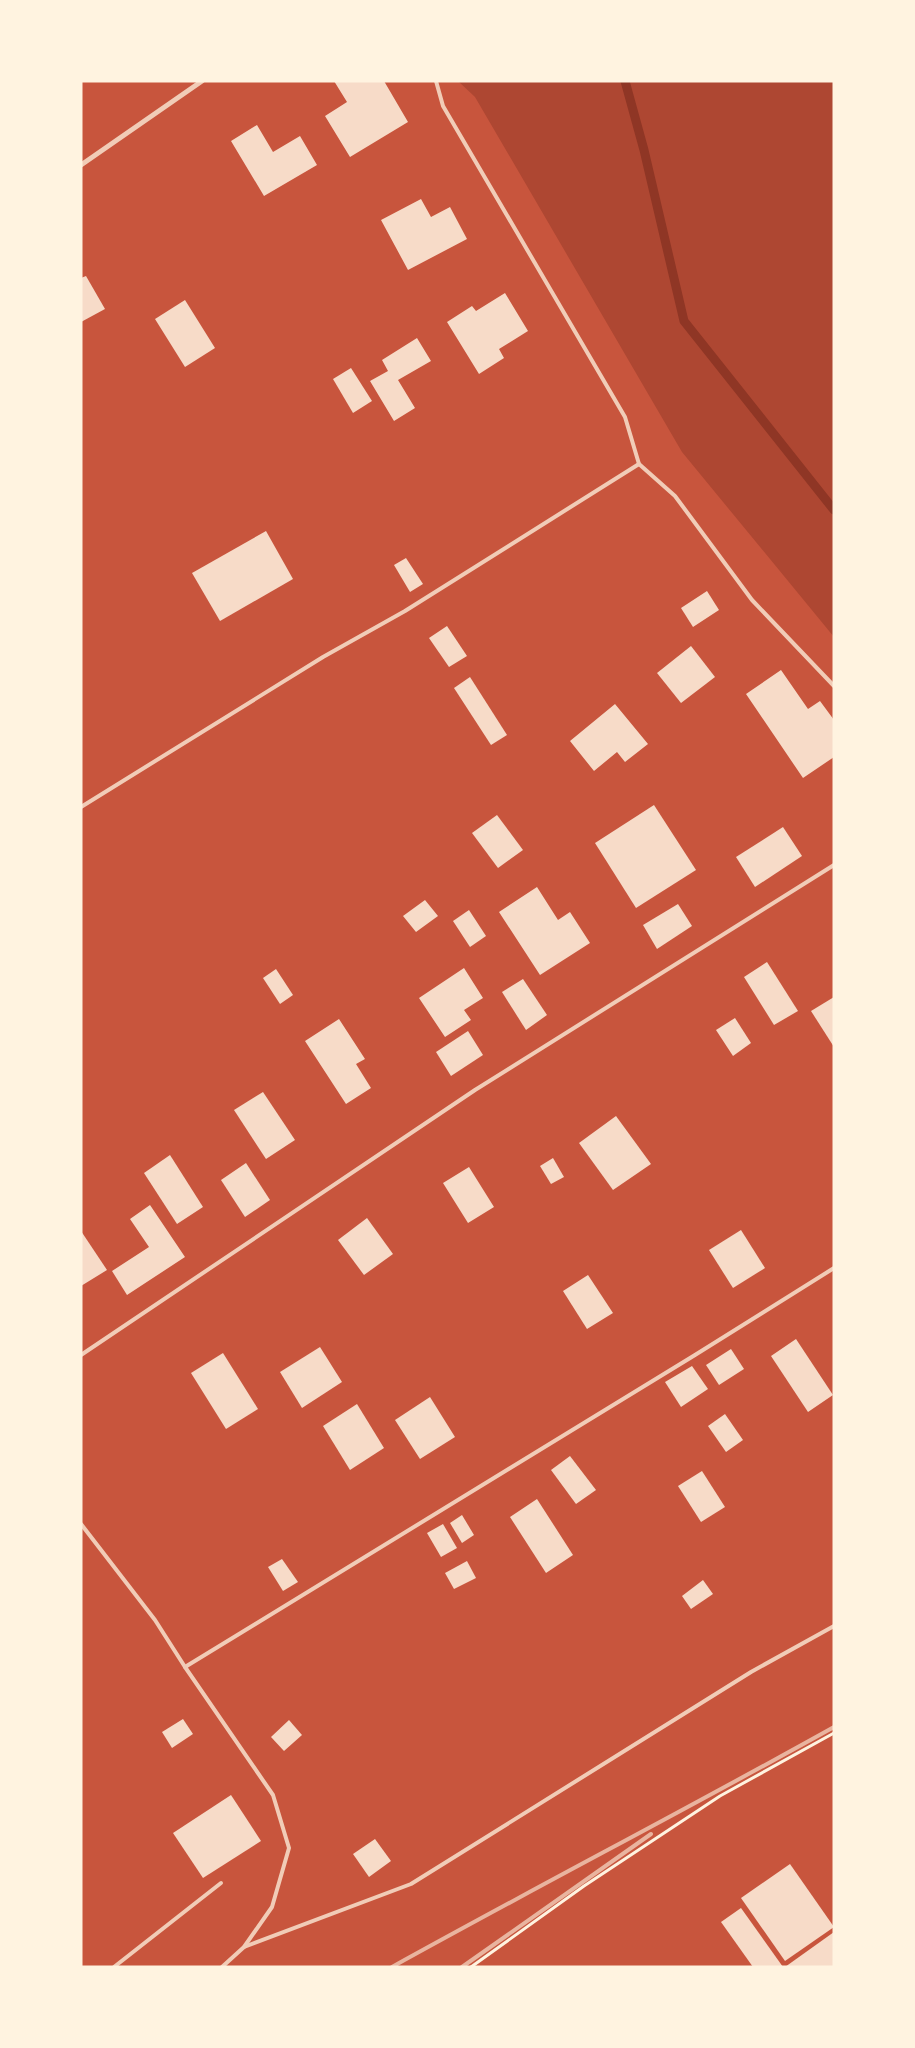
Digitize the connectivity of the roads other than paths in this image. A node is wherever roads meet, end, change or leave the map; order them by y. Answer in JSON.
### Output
{"nodes":[{"id":1,"x":202,"y":81,"type":"edge"},
{"id":2,"x":436,"y":81,"type":"edge"},
{"id":3,"x":81,"y":165,"type":"edge"},
{"id":4,"x":639,"y":464,"type":"junction"},
{"id":5,"x":834,"y":686,"type":"edge"},
{"id":6,"x":81,"y":807,"type":"edge"},
{"id":7,"x":834,"y":865,"type":"edge"},
{"id":8,"x":834,"y":1268,"type":"edge"},
{"id":9,"x":81,"y":1356,"type":"edge"},
{"id":10,"x":81,"y":1524,"type":"edge"},
{"id":11,"x":834,"y":1626,"type":"edge"},
{"id":12,"x":185,"y":1668,"type":"junction"},
{"id":13,"x":221,"y":1883,"type":"dead end"},
{"id":14,"x":244,"y":1947,"type":"junction"},
{"id":15,"x":114,"y":1967,"type":"edge"},
{"id":16,"x":222,"y":1967,"type":"edge"}],
"edges":[{"from":1,"to":3,"type":"street"},
{"from":2,"to":4,"type":"lane"},
{"from":4,"to":5,"type":"lane"},
{"from":4,"to":6,"type":"lane"},
{"from":7,"to":9,"type":"lane"},
{"from":8,"to":12,"type":"lane"},
{"from":10,"to":12,"type":"lane"},
{"from":11,"to":14,"type":"lane"},
{"from":12,"to":14,"type":"lane"},
{"from":13,"to":15,"type":"lane"},
{"from":14,"to":16,"type":"lane"}]}
